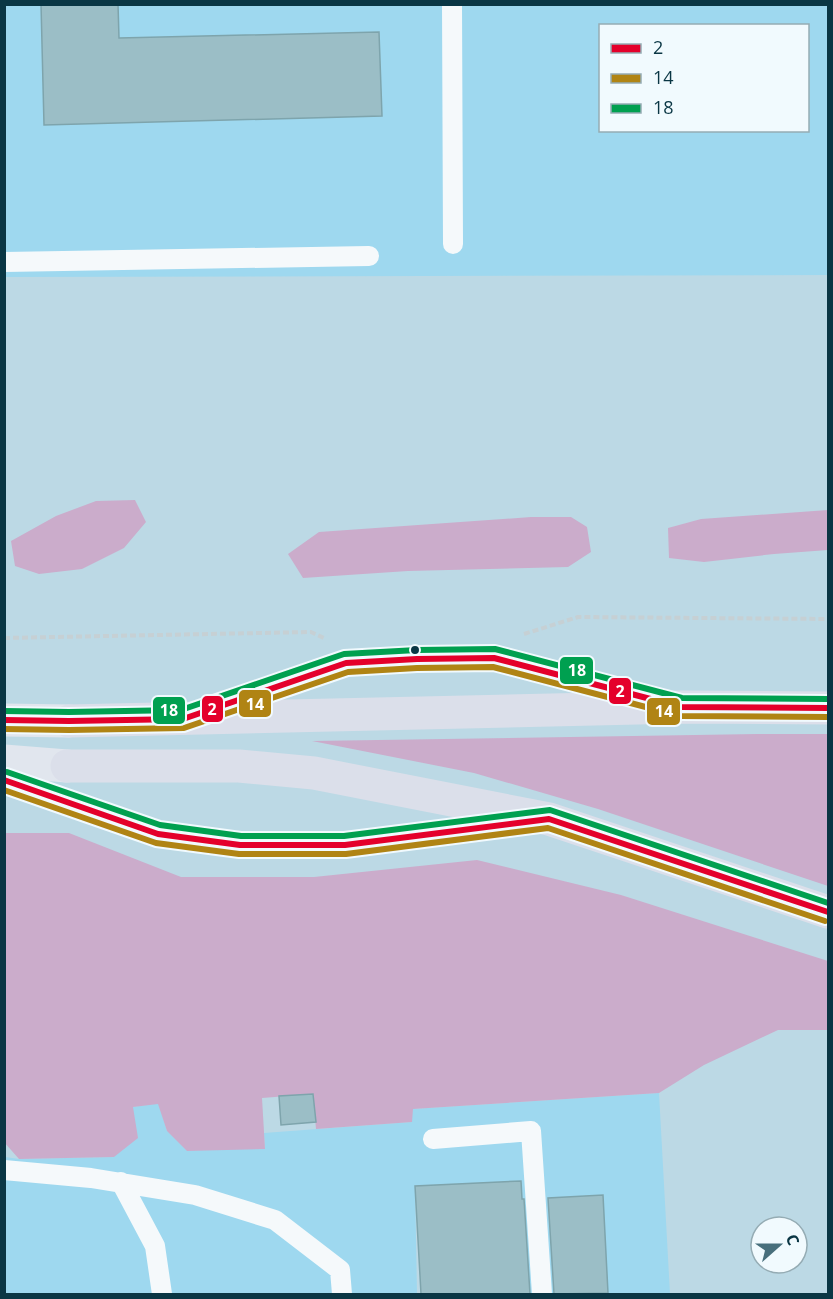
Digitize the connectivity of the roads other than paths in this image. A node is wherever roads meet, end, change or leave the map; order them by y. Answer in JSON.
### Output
{"nodes":[{"id":1,"x":452,"y":4,"type":"edge"},
{"id":2,"x":453,"y":244,"type":"dead end"},
{"id":3,"x":369,"y":256,"type":"dead end"},
{"id":4,"x":4,"y":262,"type":"edge"},
{"id":5,"x":681,"y":707,"type":"junction"},
{"id":6,"x":828,"y":708,"type":"edge"},
{"id":7,"x":183,"y":719,"type":"junction"},
{"id":8,"x":4,"y":720,"type":"edge"},
{"id":9,"x":69,"y":721,"type":"joint"},
{"id":10,"x":4,"y":761,"type":"edge"},
{"id":11,"x":67,"y":766,"type":"joint"},
{"id":12,"x":4,"y":780,"type":"edge"},
{"id":13,"x":549,"y":819,"type":"junction"},
{"id":14,"x":828,"y":912,"type":"edge"},
{"id":15,"x":433,"y":1139,"type":"dead end"},
{"id":16,"x":4,"y":1170,"type":"edge"},
{"id":17,"x":121,"y":1182,"type":"junction"},
{"id":18,"x":162,"y":1294,"type":"edge"},
{"id":19,"x":342,"y":1294,"type":"edge"},
{"id":20,"x":542,"y":1294,"type":"edge"}],
"edges":[{"from":1,"to":2,"type":"lane"},
{"from":3,"to":4,"type":"lane"},
{"from":5,"to":6,"type":"highway"},
{"from":5,"to":7,"type":"highway"},
{"from":5,"to":7,"type":"lane"},
{"from":7,"to":9,"type":"highway"},
{"from":8,"to":9,"type":"main road"},
{"from":10,"to":11,"type":"main road"},
{"from":11,"to":13,"type":"highway"},
{"from":12,"to":13,"type":"lane"},
{"from":13,"to":14,"type":"highway"},
{"from":15,"to":20,"type":"lane"},
{"from":16,"to":17,"type":"lane"},
{"from":17,"to":18,"type":"lane"},
{"from":17,"to":19,"type":"lane"}]}
